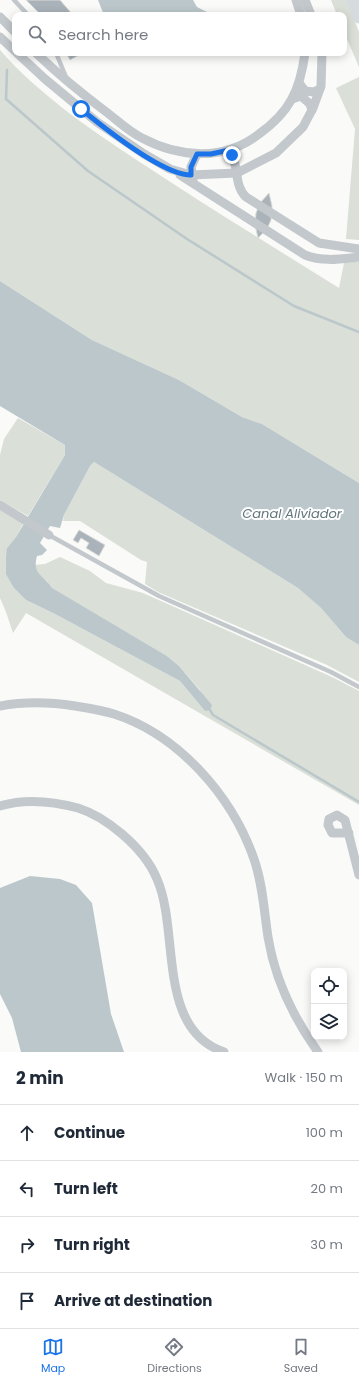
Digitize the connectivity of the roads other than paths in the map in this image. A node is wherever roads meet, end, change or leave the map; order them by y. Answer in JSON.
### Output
{"nodes":[{"id":1,"x":14,"y":0,"type":"edge"},
{"id":2,"x":296,"y":0,"type":"edge"},
{"id":3,"x":305,"y":0,"type":"edge"},
{"id":4,"x":353,"y":0,"type":"edge"},
{"id":5,"x":25,"y":12,"type":"edge"},
{"id":6,"x":300,"y":12,"type":"edge"},
{"id":7,"x":310,"y":12,"type":"edge"},
{"id":8,"x":0,"y":17,"type":"edge"},
{"id":9,"x":359,"y":17,"type":"edge"},
{"id":10,"x":12,"y":29,"type":"edge"},
{"id":11,"x":0,"y":37,"type":"edge"},
{"id":12,"x":12,"y":48,"type":"edge"},
{"id":13,"x":20,"y":56,"type":"edge"},
{"id":14,"x":39,"y":56,"type":"edge"},
{"id":15,"x":57,"y":56,"type":"edge"},
{"id":16,"x":305,"y":56,"type":"edge"},
{"id":17,"x":322,"y":56,"type":"edge"},
{"id":18,"x":299,"y":83,"type":"junction"},
{"id":19,"x":70,"y":85,"type":"junction"},
{"id":20,"x":320,"y":89,"type":"junction"},
{"id":21,"x":292,"y":99,"type":"junction"},
{"id":22,"x":312,"y":110,"type":"junction"},
{"id":23,"x":229,"y":150,"type":"junction"},
{"id":24,"x":197,"y":154,"type":"junction"},
{"id":25,"x":170,"y":169,"type":"junction"},
{"id":26,"x":237,"y":173,"type":"junction"},
{"id":27,"x":191,"y":175,"type":"junction"},
{"id":28,"x":195,"y":185,"type":"junction"},
{"id":29,"x":359,"y":249,"type":"edge"},
{"id":30,"x":359,"y":257,"type":"edge"},
{"id":31,"x":0,"y":505,"type":"edge"},
{"id":32,"x":49,"y":535,"type":"joint"},
{"id":33,"x":359,"y":687,"type":"edge"},
{"id":34,"x":0,"y":706,"type":"edge"},
{"id":35,"x":0,"y":806,"type":"edge"},
{"id":36,"x":349,"y":833,"type":"dead end"},
{"id":37,"x":359,"y":875,"type":"edge"},
{"id":38,"x":224,"y":1052,"type":"edge"},
{"id":39,"x":318,"y":1052,"type":"edge"}],
"edges":[{"from":1,"to":5,"type":"lane"},
{"from":2,"to":6,"type":"street"},
{"from":3,"to":7,"type":"street"},
{"from":4,"to":9,"type":"main road"},
{"from":8,"to":10,"type":"street"},
{"from":11,"to":12,"type":"street"},
{"from":13,"to":25,"type":"street"},
{"from":14,"to":19,"type":"street"},
{"from":15,"to":19,"type":"lane"},
{"from":16,"to":18,"type":"street"},
{"from":17,"to":20,"type":"street"},
{"from":18,"to":20,"type":"street"},
{"from":18,"to":21,"type":"street"},
{"from":19,"to":24,"type":"street"},
{"from":20,"to":22,"type":"street"},
{"from":21,"to":22,"type":"street"},
{"from":21,"to":23,"type":"street"},
{"from":22,"to":26,"type":"street"},
{"from":23,"to":24,"type":"street"},
{"from":23,"to":26,"type":"street"},
{"from":24,"to":27,"type":"street"},
{"from":25,"to":27,"type":"street"},
{"from":25,"to":28,"type":"street"},
{"from":26,"to":27,"type":"street"},
{"from":26,"to":29,"type":"street"},
{"from":27,"to":28,"type":"street"},
{"from":28,"to":30,"type":"street"},
{"from":31,"to":32,"type":"street"},
{"from":32,"to":33,"type":"lane"},
{"from":34,"to":39,"type":"street"},
{"from":35,"to":38,"type":"street"},
{"from":36,"to":37,"type":"street"}]}
